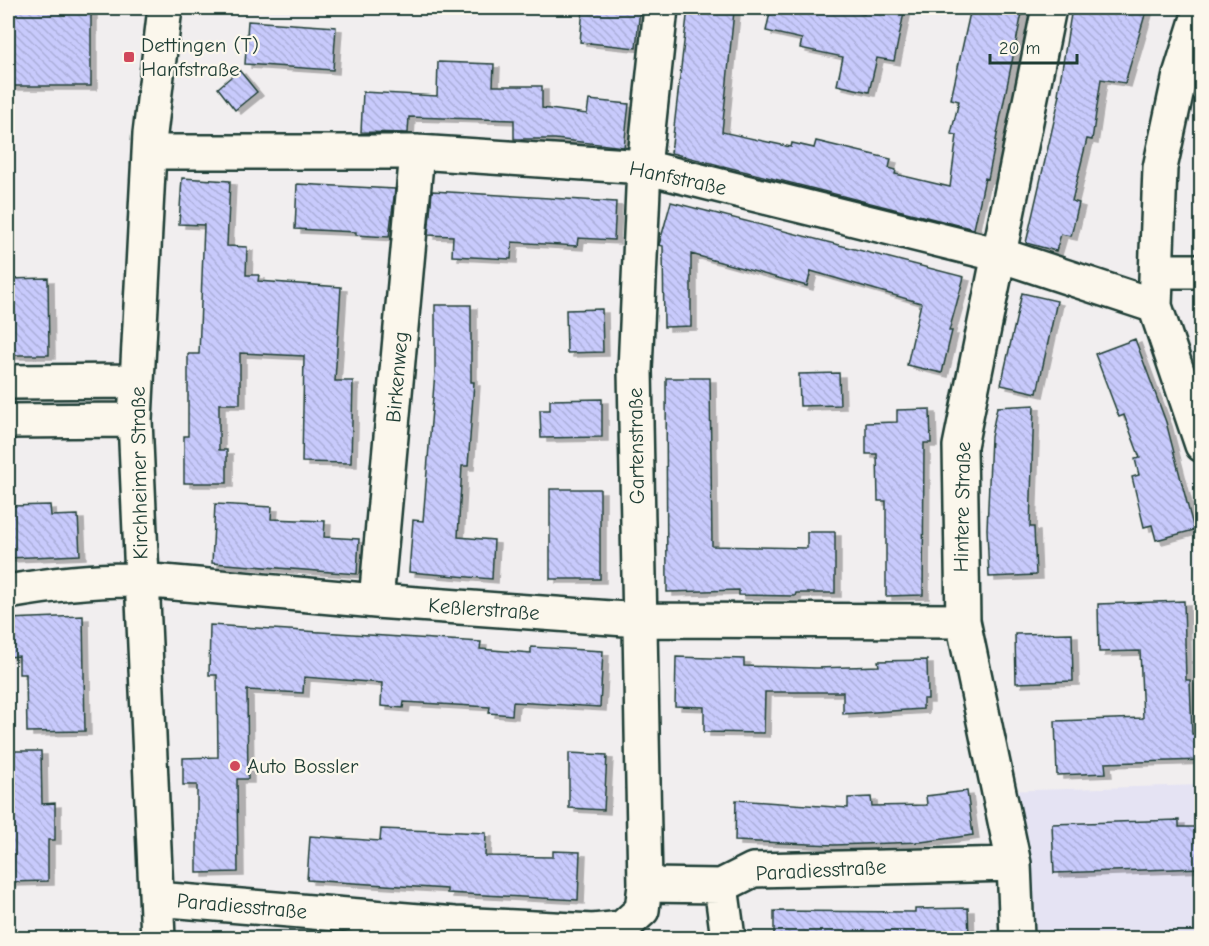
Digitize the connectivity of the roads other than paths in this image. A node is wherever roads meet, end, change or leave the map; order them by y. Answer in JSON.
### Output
{"nodes":[{"id":1,"x":165,"y":8,"type":"edge"},
{"id":2,"x":661,"y":8,"type":"edge"},
{"id":3,"x":1049,"y":8,"type":"edge"},
{"id":4,"x":1201,"y":8,"type":"edge"},
{"id":5,"x":149,"y":152,"type":"junction"},
{"id":6,"x":417,"y":152,"type":"junction"},
{"id":7,"x":644,"y":167,"type":"junction"},
{"id":8,"x":1000,"y":255,"type":"junction"},
{"id":9,"x":1157,"y":271,"type":"junction"},
{"id":10,"x":1202,"y":271,"type":"edge"},
{"id":11,"x":1155,"y":306,"type":"junction"},
{"id":12,"x":136,"y":381,"type":"junction"},
{"id":13,"x":8,"y":382,"type":"edge"},
{"id":14,"x":135,"y":420,"type":"junction"},
{"id":15,"x":8,"y":421,"type":"edge"},
{"id":16,"x":1202,"y":444,"type":"edge"},
{"id":17,"x":141,"y":580,"type":"junction"},
{"id":18,"x":8,"y":592,"type":"edge"},
{"id":19,"x":376,"y":601,"type":"junction"},
{"id":20,"x":639,"y":620,"type":"junction"},
{"id":21,"x":963,"y":621,"type":"junction"},
{"id":22,"x":1014,"y":864,"type":"junction"},
{"id":23,"x":645,"y":885,"type":"junction"},
{"id":24,"x":721,"y":886,"type":"junction"},
{"id":25,"x":157,"y":899,"type":"junction"},
{"id":26,"x":455,"y":931,"type":"edge"},
{"id":27,"x":158,"y":939,"type":"edge"},
{"id":28,"x":728,"y":939,"type":"edge"},
{"id":29,"x":1017,"y":939,"type":"edge"}],
"edges":[{"from":1,"to":5,"type":"street","name":"Kirchheimer Straße"},
{"from":2,"to":7,"type":"street","name":"Gartenstraße"},
{"from":3,"to":8,"type":"street","name":"Hintere Straße"},
{"from":4,"to":9,"type":"street"},
{"from":5,"to":6,"type":"street","name":"Hanfstraße"},
{"from":5,"to":12,"type":"street","name":"Kirchheimer Straße"},
{"from":6,"to":7,"type":"street","name":"Hanfstraße"},
{"from":6,"to":19,"type":"street","name":"Birkenweg"},
{"from":7,"to":8,"type":"street","name":"Hanfstraße"},
{"from":7,"to":20,"type":"street","name":"Gartenstraße"},
{"from":8,"to":11,"type":"street","name":"Hanfstraße"},
{"from":8,"to":21,"type":"street","name":"Hintere Straße"},
{"from":9,"to":10,"type":"street"},
{"from":9,"to":11,"type":"street"},
{"from":11,"to":16,"type":"street"},
{"from":12,"to":13,"type":"street"},
{"from":12,"to":14,"type":"street","name":"Kirchheimer Straße"},
{"from":14,"to":15,"type":"street"},
{"from":14,"to":17,"type":"street","name":"Kirchheimer Straße"},
{"from":17,"to":18,"type":"street","name":"Keßlerstraße"},
{"from":17,"to":19,"type":"street","name":"Keßlerstraße"},
{"from":17,"to":25,"type":"street","name":"Kirchheimer Straße"},
{"from":19,"to":20,"type":"street","name":"Keßlerstraße"},
{"from":20,"to":21,"type":"street","name":"Keßlerstraße"},
{"from":20,"to":23,"type":"street","name":"Gartenstraße"},
{"from":21,"to":22,"type":"street","name":"Hintere Straße"},
{"from":22,"to":24,"type":"street","name":"Paradiesstraße"},
{"from":22,"to":29,"type":"street","name":"Hintere Straße"},
{"from":23,"to":24,"type":"street","name":"Paradiesstraße"},
{"from":23,"to":26,"type":"street","name":"Paradiesstraße"},
{"from":24,"to":28,"type":"street"},
{"from":25,"to":26,"type":"street","name":"Paradiesstraße"},
{"from":25,"to":27,"type":"street","name":"Kirchheimer Straße"}]}
